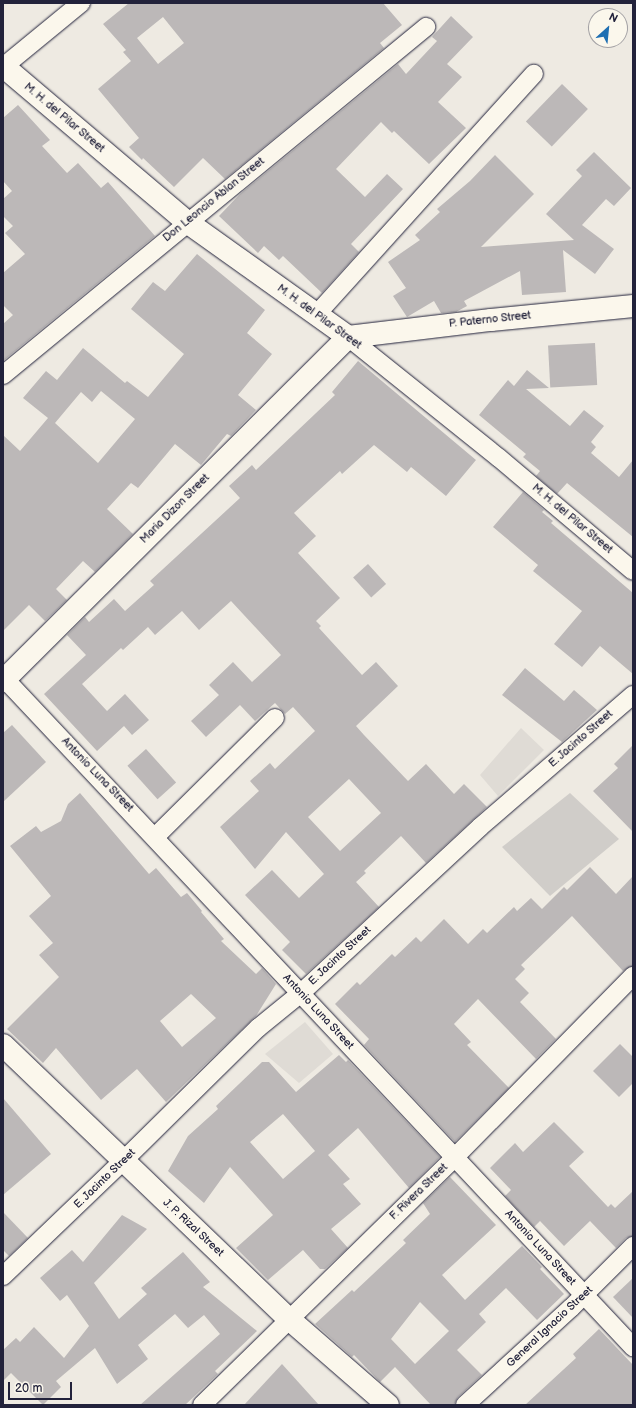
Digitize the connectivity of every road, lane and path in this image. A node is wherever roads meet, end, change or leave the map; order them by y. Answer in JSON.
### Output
{"nodes":[{"id":1,"x":81,"y":3,"type":"edge"},
{"id":2,"x":426,"y":27,"type":"dead end"},
{"id":3,"x":3,"y":67,"type":"edge"},
{"id":4,"x":534,"y":74,"type":"dead end"},
{"id":5,"x":187,"y":222,"type":"junction"},
{"id":6,"x":633,"y":306,"type":"edge"},
{"id":7,"x":316,"y":314,"type":"junction"},
{"id":8,"x":348,"y":338,"type":"junction"},
{"id":9,"x":3,"y":374,"type":"edge"},
{"id":10,"x":633,"y":571,"type":"edge"},
{"id":11,"x":4,"y":679,"type":"edge"},
{"id":12,"x":633,"y":695,"type":"edge"},
{"id":13,"x":275,"y":718,"type":"dead end"},
{"id":14,"x":155,"y":837,"type":"junction"},
{"id":15,"x":633,"y":976,"type":"edge"},
{"id":16,"x":301,"y":993,"type":"junction"},
{"id":17,"x":3,"y":1045,"type":"edge"},
{"id":18,"x":455,"y":1157,"type":"junction"},
{"id":19,"x":123,"y":1161,"type":"junction"},
{"id":20,"x":633,"y":1246,"type":"edge"},
{"id":21,"x":5,"y":1271,"type":"edge"},
{"id":22,"x":585,"y":1295,"type":"junction"},
{"id":23,"x":289,"y":1319,"type":"junction"},
{"id":24,"x":633,"y":1347,"type":"edge"},
{"id":25,"x":202,"y":1405,"type":"edge"},
{"id":26,"x":388,"y":1405,"type":"edge"},
{"id":27,"x":465,"y":1405,"type":"edge"}],
"edges":[{"from":1,"to":3,"type":"street"},
{"from":2,"to":5,"type":"street","name":"Don Leoncio Ablan Street"},
{"from":3,"to":5,"type":"main road","name":"M. H. del Pilar Street"},
{"from":4,"to":7,"type":"street"},
{"from":5,"to":7,"type":"main road","name":"M. H. del Pilar Street"},
{"from":5,"to":9,"type":"street","name":"Don Leoncio Ablan Street"},
{"from":6,"to":8,"type":"main road","name":"P. Paterno Street"},
{"from":7,"to":8,"type":"main road","name":"M. H. del Pilar Street"},
{"from":8,"to":10,"type":"street","name":"M. H. del Pilar Street"},
{"from":8,"to":11,"type":"main road","name":"Maria Dizon Street"},
{"from":11,"to":14,"type":"street","name":"Antonio Luna Street"},
{"from":12,"to":16,"type":"street","name":"E. Jacinto Street"},
{"from":13,"to":14,"type":"street"},
{"from":14,"to":16,"type":"street","name":"Antonio Luna Street"},
{"from":15,"to":18,"type":"street","name":"F. Rivera Street"},
{"from":16,"to":18,"type":"street","name":"Antonio Luna Street"},
{"from":16,"to":19,"type":"street","name":"E. Jacinto Street"},
{"from":17,"to":19,"type":"main road","name":"J. P. Rizal Street"},
{"from":18,"to":22,"type":"street","name":"Antonio Luna Street"},
{"from":18,"to":23,"type":"street","name":"F. Rivera Street"},
{"from":19,"to":21,"type":"street","name":"E. Jacinto Street"},
{"from":19,"to":23,"type":"main road","name":"J. P. Rizal Street"},
{"from":20,"to":22,"type":"street","name":"General Ignacio Street"},
{"from":22,"to":24,"type":"street","name":"Antonio Luna Street"},
{"from":22,"to":27,"type":"street","name":"General Ignacio Street"},
{"from":23,"to":25,"type":"street","name":"F. Rivera Street"},
{"from":23,"to":26,"type":"main road","name":"J. P. Rizal Street"}]}
